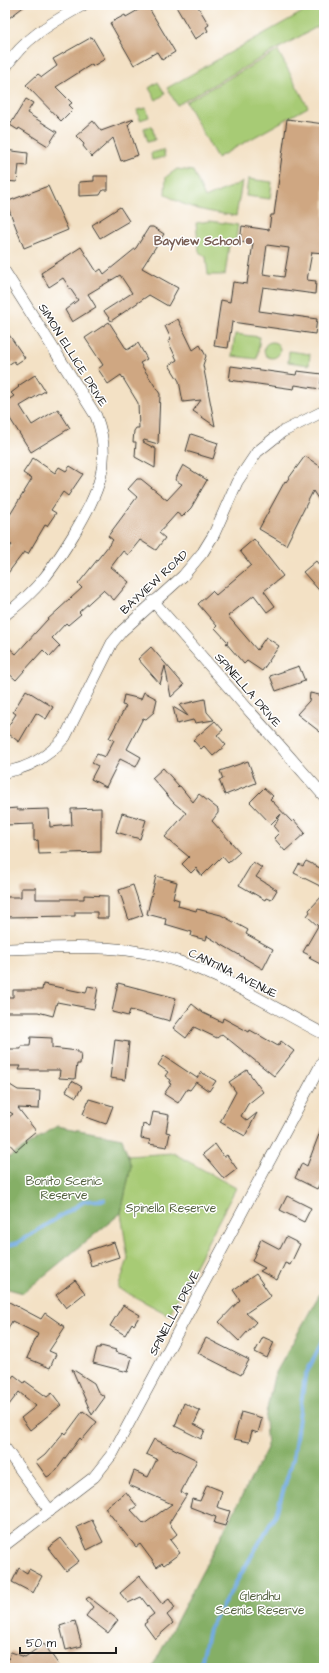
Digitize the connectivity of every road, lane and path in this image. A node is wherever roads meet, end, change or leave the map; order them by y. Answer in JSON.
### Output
{"nodes":[{"id":1,"x":83,"y":5,"type":"edge"},
{"id":2,"x":5,"y":68,"type":"edge"},
{"id":3,"x":5,"y":272,"type":"edge"},
{"id":4,"x":324,"y":411,"type":"edge"},
{"id":5,"x":153,"y":601,"type":"junction"},
{"id":6,"x":5,"y":615,"type":"edge"},
{"id":7,"x":5,"y":772,"type":"edge"},
{"id":8,"x":324,"y":796,"type":"edge"},
{"id":9,"x":5,"y":949,"type":"edge"},
{"id":10,"x":324,"y":1034,"type":"edge"},
{"id":11,"x":324,"y":1059,"type":"edge"},
{"id":12,"x":5,"y":1448,"type":"edge"},
{"id":13,"x":50,"y":1511,"type":"junction"},
{"id":14,"x":5,"y":1545,"type":"edge"}],
"edges":[{"from":1,"to":2,"type":"street"},
{"from":3,"to":6,"type":"street","name":"SIMON ELLICE DRIVE"},
{"from":4,"to":5,"type":"street","name":"BAYVIEW ROAD"},
{"from":5,"to":7,"type":"street","name":"BAYVIEW ROAD"},
{"from":5,"to":8,"type":"street","name":"SPINELLA DRIVE"},
{"from":9,"to":10,"type":"street","name":"CANTINA AVENUE"},
{"from":11,"to":13,"type":"street","name":"SPINELLA DRIVE"},
{"from":12,"to":13,"type":"street"},
{"from":13,"to":14,"type":"street","name":"SPINELLA DRIVE"}]}
